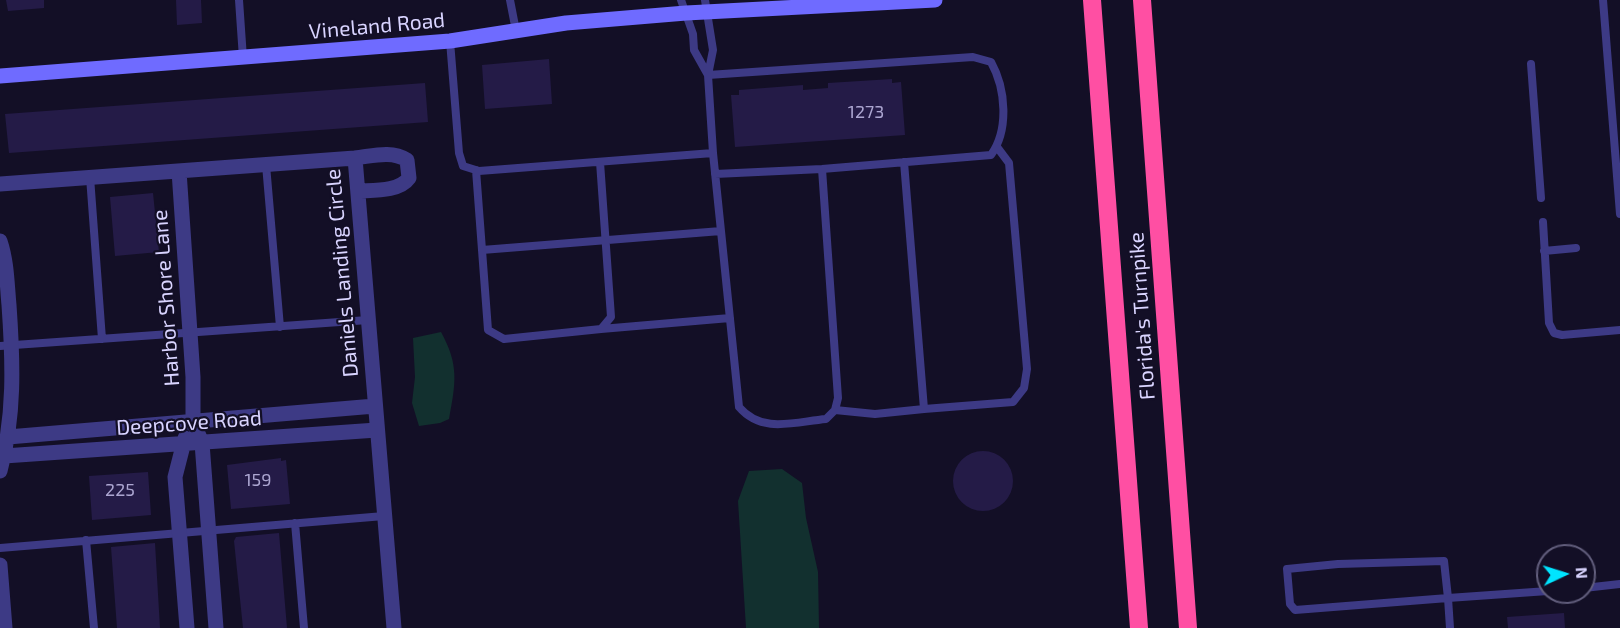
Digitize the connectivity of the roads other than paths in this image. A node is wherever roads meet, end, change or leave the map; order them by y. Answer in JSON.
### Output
{"nodes":[{"id":1,"x":238,"y":0,"type":"edge"},
{"id":2,"x":510,"y":0,"type":"edge"},
{"id":3,"x":935,"y":0,"type":"edge"},
{"id":4,"x":1092,"y":0,"type":"edge"},
{"id":5,"x":1142,"y":0,"type":"edge"},
{"id":6,"x":1603,"y":0,"type":"edge"},
{"id":7,"x":707,"y":6,"type":"edge"},
{"id":8,"x":684,"y":7,"type":"edge"},
{"id":9,"x":516,"y":31,"type":"junction"},
{"id":10,"x":450,"y":41,"type":"junction"},
{"id":11,"x":243,"y":58,"type":"junction"},
{"id":12,"x":1531,"y":64,"type":"dead end"},
{"id":13,"x":0,"y":75,"type":"edge"},
{"id":14,"x":708,"y":75,"type":"junction"},
{"id":15,"x":997,"y":147,"type":"junction"},
{"id":16,"x":713,"y":153,"type":"junction"},
{"id":17,"x":355,"y":158,"type":"junction"},
{"id":18,"x":600,"y":162,"type":"junction"},
{"id":19,"x":904,"y":162,"type":"junction"},
{"id":20,"x":267,"y":165,"type":"junction"},
{"id":21,"x":822,"y":169,"type":"junction"},
{"id":22,"x":476,"y":170,"type":"junction"},
{"id":23,"x":179,"y":171,"type":"junction"},
{"id":24,"x":715,"y":174,"type":"junction"},
{"id":25,"x":90,"y":177,"type":"junction"},
{"id":26,"x":0,"y":184,"type":"edge"},
{"id":27,"x":358,"y":191,"type":"junction"},
{"id":28,"x":1541,"y":198,"type":"dead end"},
{"id":29,"x":1620,"y":214,"type":"edge"},
{"id":30,"x":1542,"y":222,"type":"dead end"},
{"id":31,"x":721,"y":231,"type":"junction"},
{"id":32,"x":0,"y":241,"type":"edge"},
{"id":33,"x":606,"y":242,"type":"junction"},
{"id":34,"x":1576,"y":248,"type":"dead end"},
{"id":35,"x":482,"y":250,"type":"junction"},
{"id":36,"x":1544,"y":251,"type":"junction"},
{"id":37,"x":730,"y":318,"type":"junction"},
{"id":38,"x":368,"y":320,"type":"junction"},
{"id":39,"x":280,"y":327,"type":"junction"},
{"id":40,"x":601,"y":329,"type":"junction"},
{"id":41,"x":1620,"y":330,"type":"edge"},
{"id":42,"x":190,"y":333,"type":"junction"},
{"id":43,"x":102,"y":339,"type":"junction"},
{"id":44,"x":6,"y":346,"type":"edge"},
{"id":45,"x":375,"y":406,"type":"junction"},
{"id":46,"x":924,"y":409,"type":"junction"},
{"id":47,"x":835,"y":410,"type":"junction"},
{"id":48,"x":193,"y":421,"type":"junction"},
{"id":49,"x":377,"y":430,"type":"junction"},
{"id":50,"x":8,"y":437,"type":"junction"},
{"id":51,"x":202,"y":443,"type":"junction"},
{"id":52,"x":182,"y":445,"type":"junction"},
{"id":53,"x":2,"y":464,"type":"edge"},
{"id":54,"x":384,"y":516,"type":"junction"},
{"id":55,"x":295,"y":523,"type":"junction"},
{"id":56,"x":208,"y":531,"type":"junction"},
{"id":57,"x":180,"y":533,"type":"junction"},
{"id":58,"x":86,"y":540,"type":"junction"},
{"id":59,"x":0,"y":548,"type":"edge"},
{"id":60,"x":0,"y":566,"type":"edge"},
{"id":61,"x":1620,"y":584,"type":"edge"},
{"id":62,"x":1596,"y":587,"type":"edge"},
{"id":63,"x":1536,"y":592,"type":"edge"},
{"id":64,"x":1448,"y":598,"type":"junction"},
{"id":65,"x":5,"y":628,"type":"edge"},
{"id":66,"x":94,"y":628,"type":"edge"},
{"id":67,"x":187,"y":628,"type":"edge"},
{"id":68,"x":216,"y":628,"type":"edge"},
{"id":69,"x":303,"y":628,"type":"edge"},
{"id":70,"x":393,"y":628,"type":"edge"},
{"id":71,"x":1139,"y":628,"type":"edge"},
{"id":72,"x":1188,"y":628,"type":"edge"},
{"id":73,"x":1450,"y":628,"type":"edge"}],
"edges":[{"from":1,"to":11,"type":"lane"},
{"from":2,"to":9,"type":"lane"},
{"from":3,"to":7,"type":"main road","name":"Vineland Road"},
{"from":4,"to":71,"type":"highway","name":"Florida's Turnpike"},
{"from":5,"to":72,"type":"highway","name":"Florida's Turnpike"},
{"from":6,"to":29,"type":"lane"},
{"from":7,"to":8,"type":"main road","name":"Vineland Road"},
{"from":7,"to":14,"type":"lane"},
{"from":8,"to":9,"type":"main road","name":"Vineland Road"},
{"from":8,"to":14,"type":"lane"},
{"from":9,"to":10,"type":"main road","name":"Vineland Road"},
{"from":10,"to":11,"type":"main road","name":"Vineland Road"},
{"from":10,"to":22,"type":"lane"},
{"from":11,"to":13,"type":"main road","name":"Vineland Road"},
{"from":12,"to":28,"type":"lane"},
{"from":14,"to":15,"type":"lane"},
{"from":14,"to":16,"type":"lane"},
{"from":15,"to":19,"type":"lane"},
{"from":15,"to":46,"type":"lane"},
{"from":16,"to":18,"type":"lane"},
{"from":16,"to":24,"type":"lane"},
{"from":17,"to":20,"type":"street","name":"Daniels Landing Circle"},
{"from":17,"to":27,"type":"street","name":"Daniels Landing Circle"},
{"from":17,"to":27,"type":"street"},
{"from":18,"to":22,"type":"lane"},
{"from":18,"to":33,"type":"lane"},
{"from":19,"to":21,"type":"lane"},
{"from":19,"to":46,"type":"lane"},
{"from":20,"to":23,"type":"street","name":"Daniels Landing Circle"},
{"from":20,"to":39,"type":"lane"},
{"from":21,"to":24,"type":"lane"},
{"from":21,"to":47,"type":"lane"},
{"from":22,"to":35,"type":"lane"},
{"from":23,"to":25,"type":"street","name":"Daniels Landing Circle"},
{"from":23,"to":42,"type":"street","name":"Harbor Shore Lane"},
{"from":24,"to":31,"type":"lane"},
{"from":25,"to":26,"type":"street","name":"Daniels Landing Circle"},
{"from":25,"to":43,"type":"lane"},
{"from":27,"to":38,"type":"street","name":"Daniels Landing Circle"},
{"from":30,"to":36,"type":"lane"},
{"from":31,"to":33,"type":"lane"},
{"from":31,"to":37,"type":"lane"},
{"from":32,"to":44,"type":"street"},
{"from":33,"to":35,"type":"lane"},
{"from":33,"to":40,"type":"lane"},
{"from":34,"to":36,"type":"lane"},
{"from":35,"to":40,"type":"lane"},
{"from":36,"to":41,"type":"lane"},
{"from":37,"to":40,"type":"lane"},
{"from":37,"to":47,"type":"lane"},
{"from":38,"to":39,"type":"lane"},
{"from":38,"to":45,"type":"street","name":"Daniels Landing Circle"},
{"from":39,"to":42,"type":"lane"},
{"from":42,"to":43,"type":"lane"},
{"from":42,"to":48,"type":"street","name":"Harbor Shore Lane"},
{"from":43,"to":44,"type":"lane"},
{"from":44,"to":50,"type":"street"},
{"from":45,"to":48,"type":"street","name":"Deepcove Road"},
{"from":45,"to":49,"type":"street","name":"Daniels Landing Circle"},
{"from":46,"to":47,"type":"lane"},
{"from":48,"to":50,"type":"street","name":"Deepcove Road"},
{"from":48,"to":51,"type":"street","name":"Harbor Shore Lane"},
{"from":48,"to":52,"type":"street","name":"Harbor Shore Lane"},
{"from":49,"to":51,"type":"street","name":"Deepcove Road"},
{"from":49,"to":54,"type":"street","name":"Daniels Landing Circle"},
{"from":50,"to":53,"type":"street"},
{"from":51,"to":52,"type":"street","name":"Deepcove Road"},
{"from":51,"to":56,"type":"street","name":"Harbor Shore Lane"},
{"from":52,"to":53,"type":"street","name":"Deepcove Road"},
{"from":52,"to":57,"type":"street","name":"Harbor Shore Lane"},
{"from":54,"to":55,"type":"lane"},
{"from":54,"to":70,"type":"street","name":"Daniels Landing Circle"},
{"from":55,"to":56,"type":"lane"},
{"from":55,"to":69,"type":"lane"},
{"from":56,"to":57,"type":"lane"},
{"from":56,"to":68,"type":"street","name":"Harbor Shore Lane"},
{"from":57,"to":58,"type":"lane"},
{"from":57,"to":67,"type":"street","name":"Harbor Shore Lane"},
{"from":58,"to":59,"type":"lane"},
{"from":58,"to":66,"type":"lane"},
{"from":60,"to":65,"type":"street"},
{"from":61,"to":62,"type":"lane"},
{"from":63,"to":64,"type":"lane"},
{"from":64,"to":64,"type":"lane"},
{"from":64,"to":73,"type":"lane"}]}
